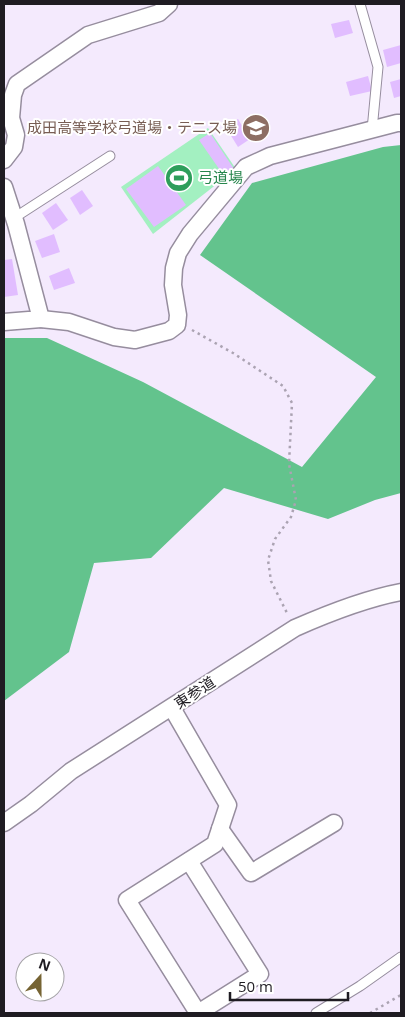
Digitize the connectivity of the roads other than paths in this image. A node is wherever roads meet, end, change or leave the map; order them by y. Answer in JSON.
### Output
{"nodes":[{"id":1,"x":169,"y":4,"type":"edge"},
{"id":2,"x":360,"y":4,"type":"edge"},
{"id":3,"x":401,"y":123,"type":"edge"},
{"id":4,"x":372,"y":130,"type":"junction"},
{"id":5,"x":110,"y":156,"type":"dead end"},
{"id":6,"x":4,"y":160,"type":"edge"},
{"id":7,"x":4,"y":187,"type":"edge"},
{"id":8,"x":14,"y":218,"type":"junction"},
{"id":9,"x":41,"y":319,"type":"junction"},
{"id":10,"x":4,"y":322,"type":"edge"},
{"id":11,"x":401,"y":592,"type":"edge"},
{"id":12,"x":172,"y":708,"type":"junction"},
{"id":13,"x":4,"y":823,"type":"edge"},
{"id":14,"x":334,"y":823,"type":"dead end"},
{"id":15,"x":220,"y":830,"type":"junction"},
{"id":16,"x":189,"y":861,"type":"junction"},
{"id":17,"x":401,"y":958,"type":"edge"},
{"id":18,"x":198,"y":1013,"type":"edge"},
{"id":19,"x":316,"y":1013,"type":"edge"}],
"edges":[{"from":1,"to":6,"type":"street"},
{"from":2,"to":4,"type":"lane"},
{"from":3,"to":4,"type":"street"},
{"from":4,"to":9,"type":"street"},
{"from":5,"to":8,"type":"lane"},
{"from":7,"to":8,"type":"street"},
{"from":8,"to":9,"type":"street"},
{"from":9,"to":10,"type":"street"},
{"from":11,"to":12,"type":"street","name":"東参道"},
{"from":12,"to":13,"type":"street","name":"東参道"},
{"from":12,"to":15,"type":"street"},
{"from":14,"to":15,"type":"street"},
{"from":15,"to":16,"type":"street"},
{"from":16,"to":18,"type":"street"},
{"from":16,"to":18,"type":"street"},
{"from":17,"to":19,"type":"lane"}]}
